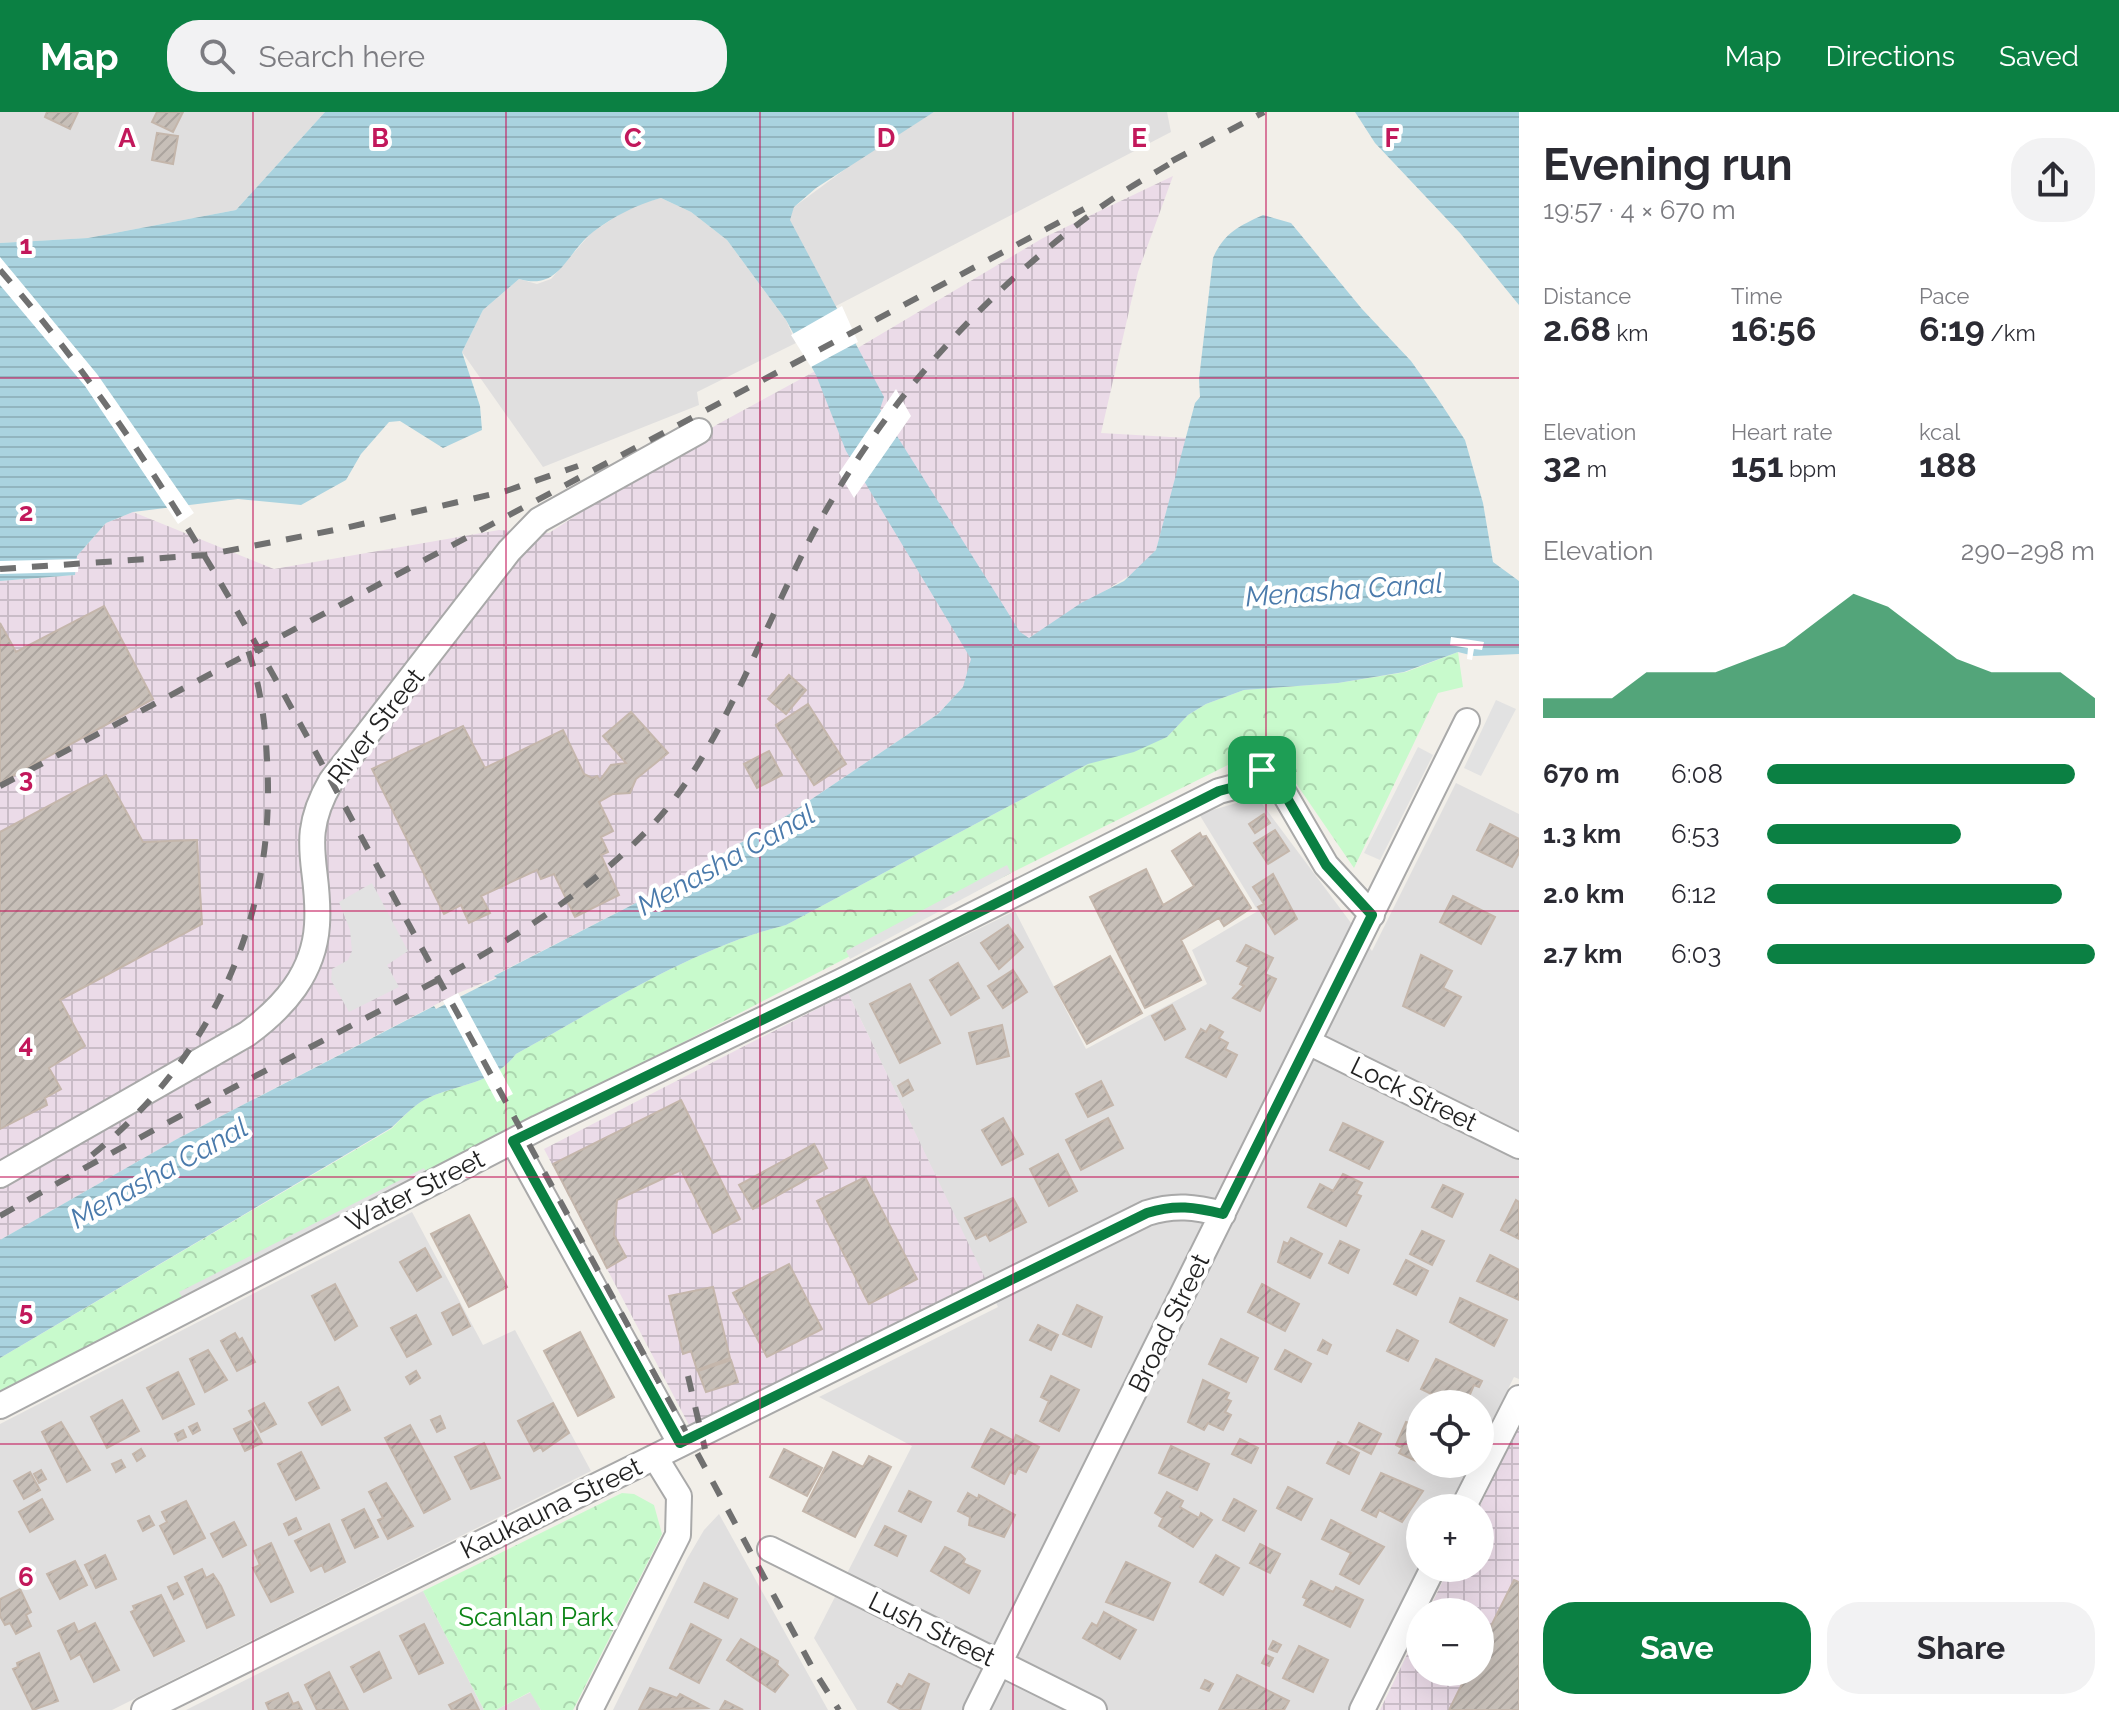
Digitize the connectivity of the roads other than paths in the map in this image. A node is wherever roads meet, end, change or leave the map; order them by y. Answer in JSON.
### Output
{"nodes":[{"id":1,"x":699,"y":431,"type":"dead end"},
{"id":2,"x":1467,"y":721,"type":"dead end"},
{"id":3,"x":1372,"y":915,"type":"junction"},
{"id":4,"x":1308,"y":1042,"type":"junction"},
{"id":5,"x":513,"y":1141,"type":"junction"},
{"id":6,"x":1519,"y":1146,"type":"edge"},
{"id":7,"x":0,"y":1175,"type":"edge"},
{"id":8,"x":1223,"y":1214,"type":"junction"},
{"id":9,"x":1519,"y":1398,"type":"edge"},
{"id":10,"x":0,"y":1406,"type":"edge"},
{"id":11,"x":680,"y":1443,"type":"junction"},
{"id":12,"x":655,"y":1457,"type":"junction"},
{"id":13,"x":1470,"y":1494,"type":"edge"},
{"id":14,"x":770,"y":1549,"type":"dead end"},
{"id":15,"x":1426,"y":1582,"type":"edge"},
{"id":16,"x":1000,"y":1663,"type":"junction"},
{"id":17,"x":144,"y":1710,"type":"edge"},
{"id":18,"x":590,"y":1710,"type":"edge"},
{"id":19,"x":976,"y":1710,"type":"edge"},
{"id":20,"x":1094,"y":1710,"type":"edge"},
{"id":21,"x":1362,"y":1710,"type":"edge"}],
"edges":[{"from":1,"to":7,"type":"street","name":"River Street"},
{"from":2,"to":3,"type":"street","name":"Broad Street"},
{"from":3,"to":4,"type":"street","name":"Broad Street"},
{"from":3,"to":5,"type":"street","name":"Water Street"},
{"from":4,"to":6,"type":"street","name":"Lock Street"},
{"from":4,"to":8,"type":"street","name":"Broad Street"},
{"from":5,"to":10,"type":"street","name":"Water Street"},
{"from":5,"to":11,"type":"street"},
{"from":8,"to":11,"type":"street","name":"Kaukauna Street"},
{"from":8,"to":16,"type":"street","name":"Broad Street"},
{"from":9,"to":13,"type":"street"},
{"from":11,"to":12,"type":"street","name":"Kaukauna Street"},
{"from":12,"to":17,"type":"street","name":"Kaukauna Street"},
{"from":12,"to":18,"type":"street"},
{"from":14,"to":16,"type":"street","name":"Lush Street"},
{"from":15,"to":21,"type":"street"},
{"from":16,"to":19,"type":"street","name":"Broad Street"},
{"from":16,"to":20,"type":"street","name":"Lush Street"}]}
